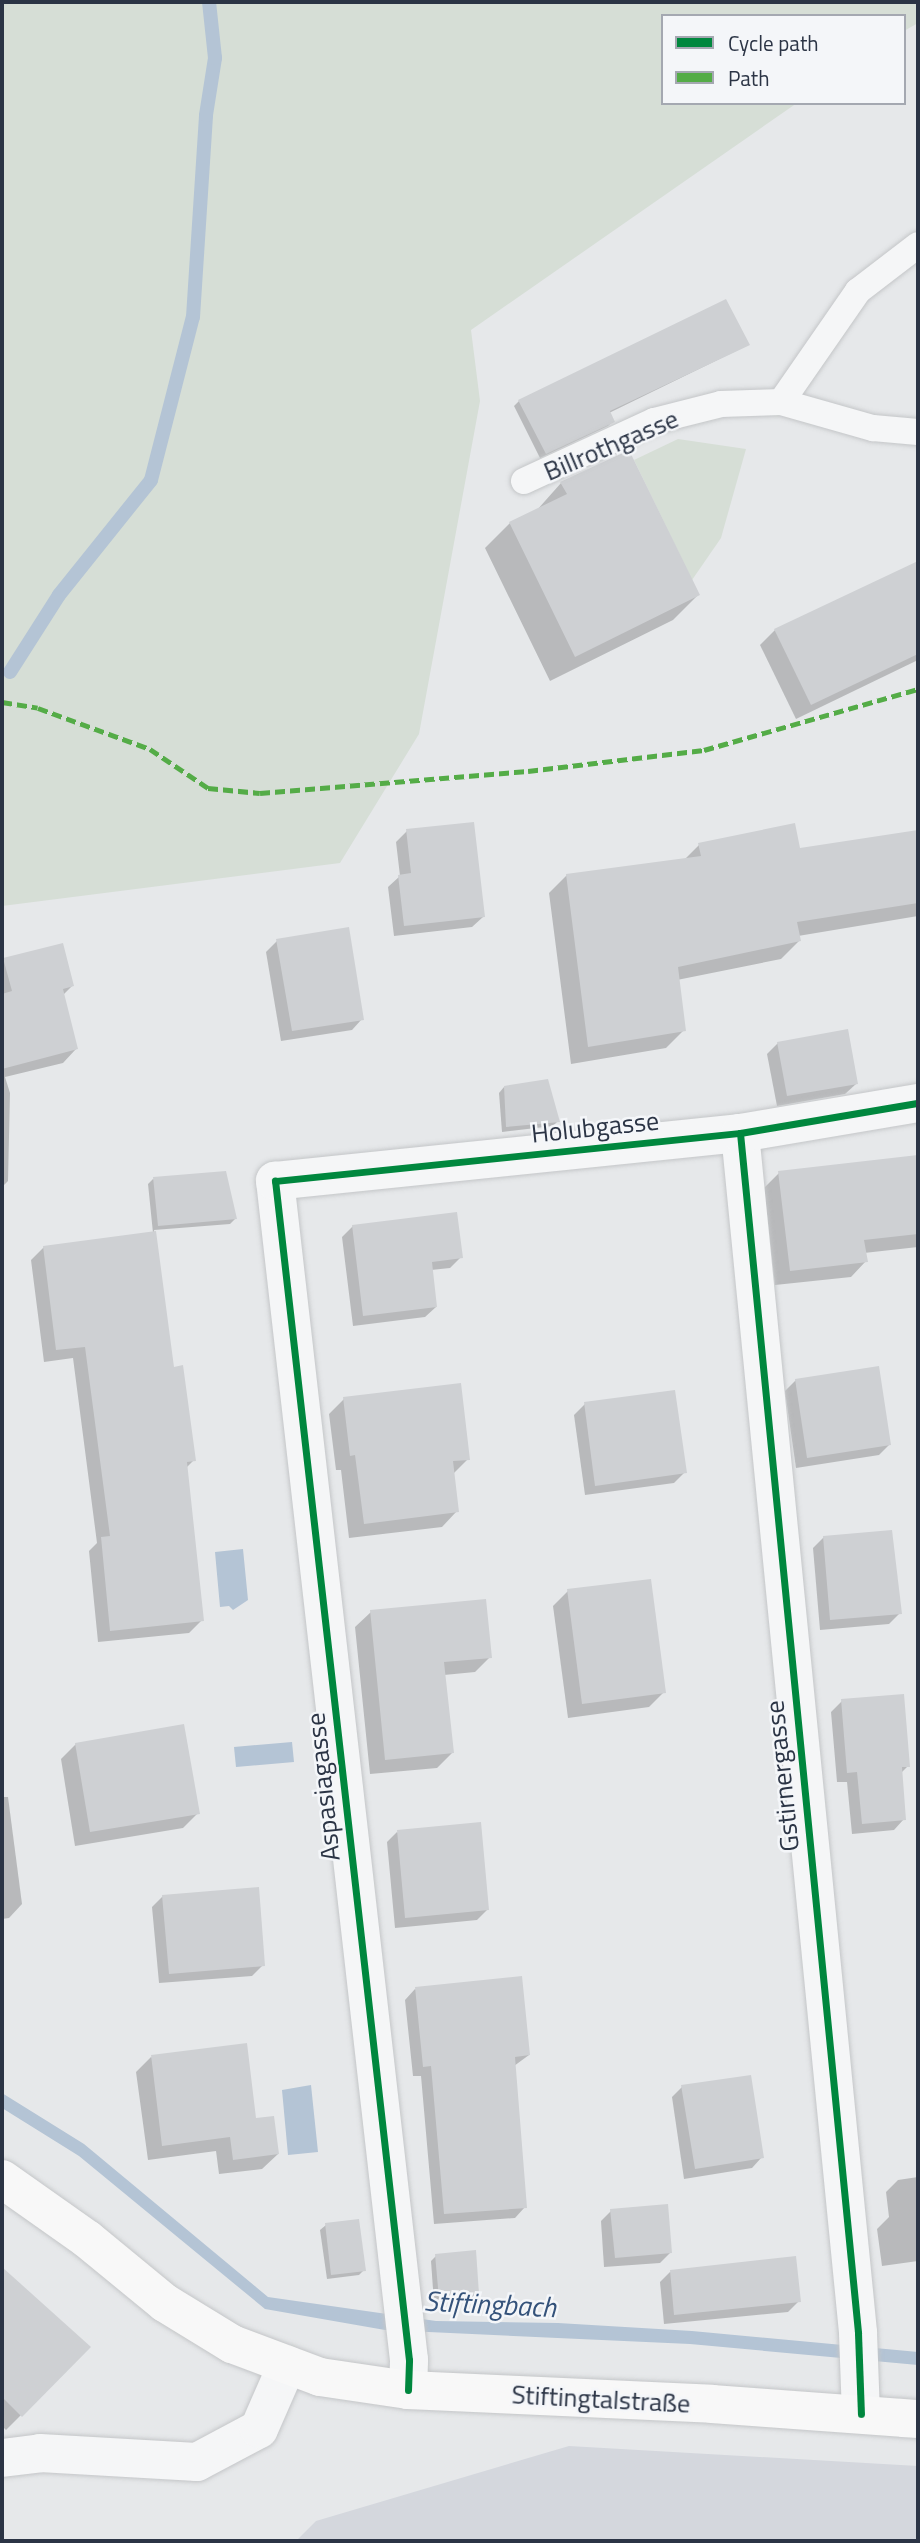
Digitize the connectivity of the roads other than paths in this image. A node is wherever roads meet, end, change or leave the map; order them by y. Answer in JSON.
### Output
{"nodes":[{"id":1,"x":918,"y":245,"type":"edge"},
{"id":2,"x":781,"y":402,"type":"junction"},
{"id":3,"x":918,"y":432,"type":"edge"},
{"id":4,"x":524,"y":481,"type":"dead end"},
{"id":5,"x":918,"y":1103,"type":"edge"},
{"id":6,"x":740,"y":1133,"type":"junction"},
{"id":7,"x":275,"y":1181,"type":"joint"},
{"id":8,"x":2,"y":2179,"type":"edge"},
{"id":9,"x":287,"y":2365,"type":"junction"},
{"id":10,"x":408,"y":2375,"type":"junction"},
{"id":11,"x":861,"y":2414,"type":"junction"},
{"id":12,"x":918,"y":2419,"type":"edge"},
{"id":13,"x":2,"y":2458,"type":"edge"}],
"edges":[{"from":1,"to":2,"type":"lane"},
{"from":2,"to":3,"type":"lane","name":"Billrothgasse"},
{"from":2,"to":4,"type":"lane","name":"Billrothgasse"},
{"from":5,"to":6,"type":"street","name":"Holubgasse"},
{"from":6,"to":7,"type":"street","name":"Holubgasse"},
{"from":6,"to":11,"type":"street","name":"Gstirnergasse"},
{"from":7,"to":10,"type":"street","name":"Aspasiagasse"},
{"from":8,"to":9,"type":"street","name":"Stiftingtalstraße"},
{"from":9,"to":10,"type":"street","name":"Stiftingtalstraße"},
{"from":9,"to":13,"type":"street"},
{"from":10,"to":11,"type":"street","name":"Stiftingtalstraße"},
{"from":11,"to":12,"type":"street","name":"Stiftingtalstraße"}]}
